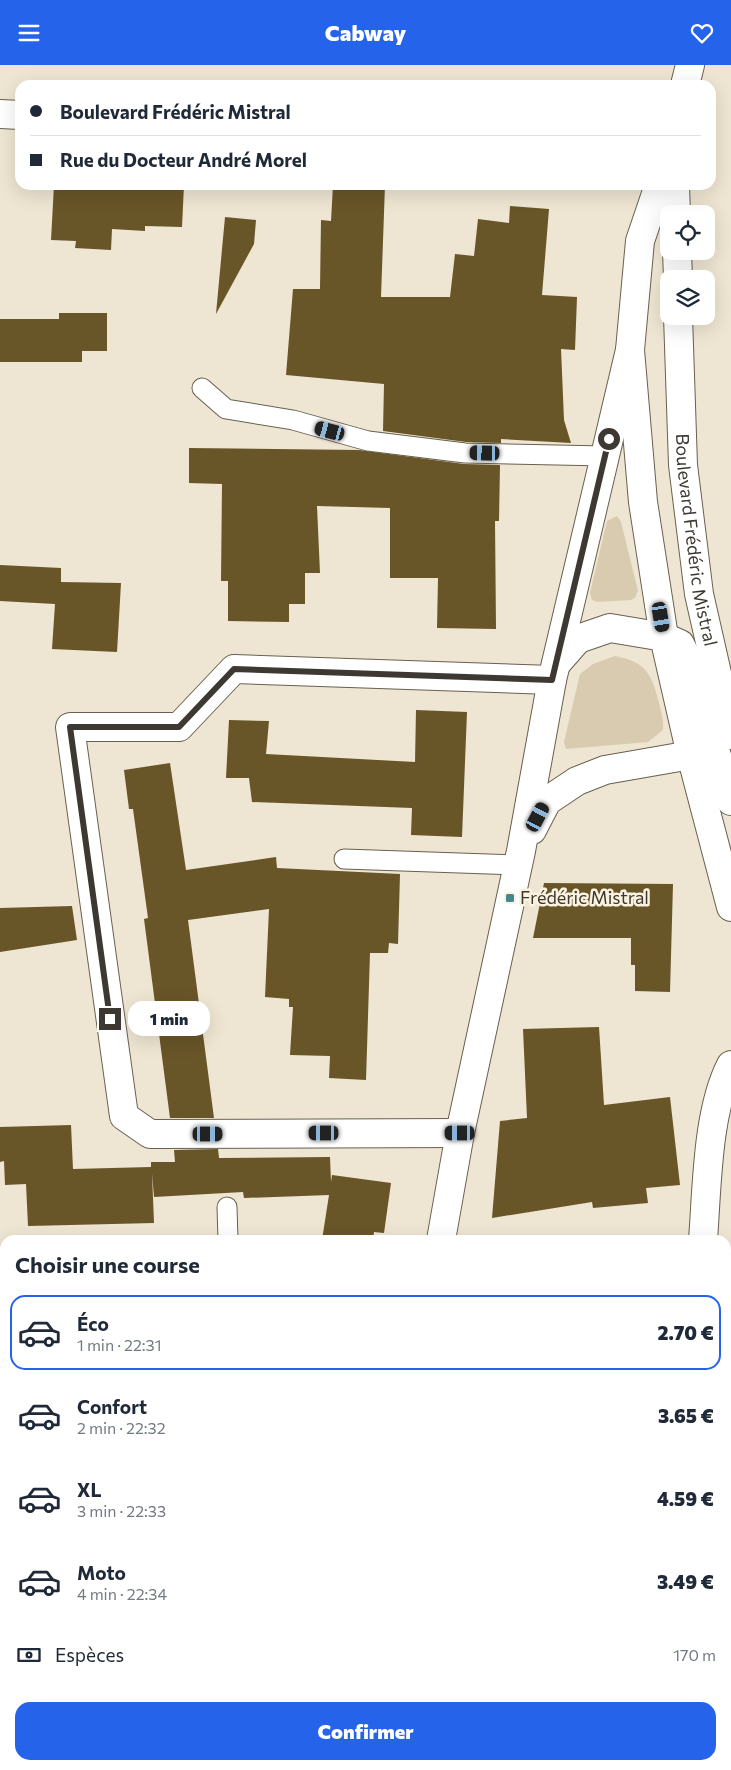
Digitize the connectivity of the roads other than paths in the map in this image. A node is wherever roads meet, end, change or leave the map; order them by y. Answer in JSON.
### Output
{"nodes":[{"id":1,"x":690,"y":65,"type":"edge"},
{"id":2,"x":687,"y":80,"type":"edge"},
{"id":3,"x":0,"y":114,"type":"edge"},
{"id":4,"x":15,"y":115,"type":"edge"},
{"id":5,"x":657,"y":190,"type":"edge"},
{"id":6,"x":675,"y":190,"type":"edge"},
{"id":7,"x":676,"y":205,"type":"edge"},
{"id":8,"x":678,"y":325,"type":"edge"},
{"id":9,"x":630,"y":350,"type":"junction"},
{"id":10,"x":202,"y":387,"type":"dead end"},
{"id":11,"x":604,"y":457,"type":"junction"},
{"id":12,"x":664,"y":637,"type":"junction"},
{"id":13,"x":554,"y":673,"type":"junction"},
{"id":14,"x":720,"y":732,"type":"edge"},
{"id":15,"x":691,"y":755,"type":"junction"},
{"id":16,"x":731,"y":801,"type":"edge"},
{"id":17,"x":519,"y":858,"type":"junction"},
{"id":18,"x":344,"y":859,"type":"dead end"},
{"id":19,"x":731,"y":907,"type":"edge"},
{"id":20,"x":731,"y":1065,"type":"edge"},
{"id":21,"x":460,"y":1133,"type":"junction"},
{"id":22,"x":227,"y":1207,"type":"dead end"},
{"id":23,"x":228,"y":1235,"type":"edge"},
{"id":24,"x":442,"y":1235,"type":"edge"},
{"id":25,"x":703,"y":1235,"type":"edge"}],
"edges":[{"from":1,"to":2,"type":"street"},
{"from":3,"to":4,"type":"street"},
{"from":5,"to":9,"type":"street"},
{"from":6,"to":7,"type":"street"},
{"from":8,"to":14,"type":"street","name":"Boulevard Frédéric Mistral"},
{"from":9,"to":11,"type":"street"},
{"from":9,"to":12,"type":"street"},
{"from":10,"to":11,"type":"lane"},
{"from":11,"to":13,"type":"street"},
{"from":12,"to":13,"type":"street"},
{"from":12,"to":14,"type":"street"},
{"from":12,"to":15,"type":"street"},
{"from":13,"to":17,"type":"street"},
{"from":13,"to":21,"type":"street"},
{"from":14,"to":15,"type":"street","name":"Boulevard Frédéric Mistral"},
{"from":14,"to":16,"type":"street"},
{"from":15,"to":17,"type":"street"},
{"from":15,"to":19,"type":"street"},
{"from":17,"to":18,"type":"lane"},
{"from":17,"to":21,"type":"street"},
{"from":20,"to":25,"type":"street"},
{"from":21,"to":24,"type":"street"},
{"from":22,"to":23,"type":"lane"}]}
